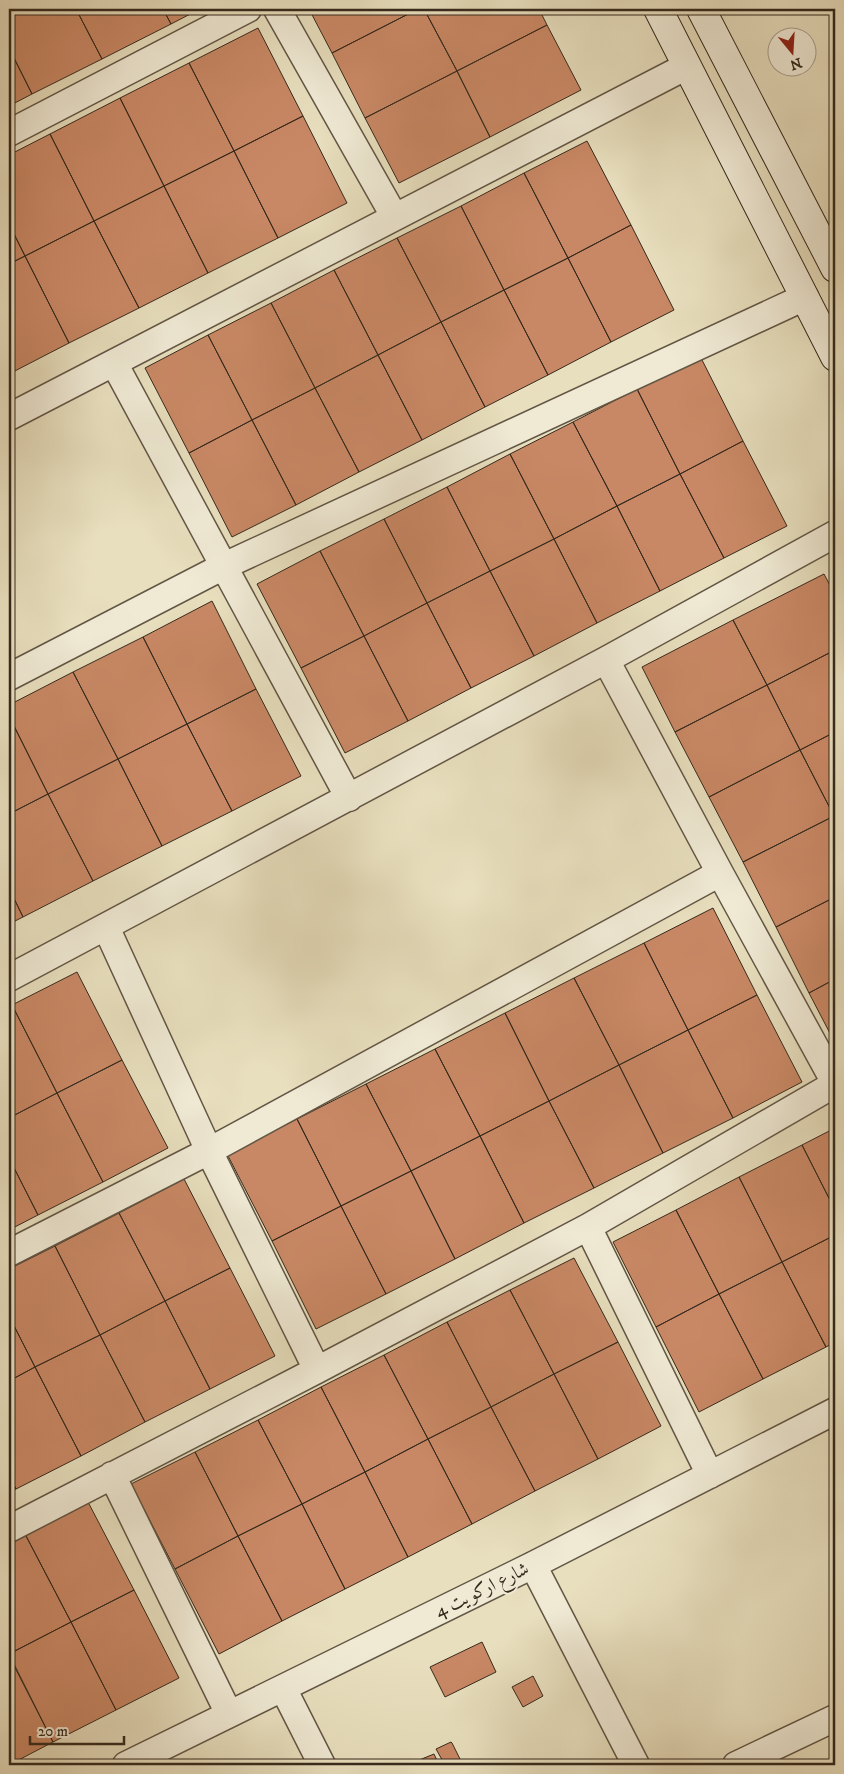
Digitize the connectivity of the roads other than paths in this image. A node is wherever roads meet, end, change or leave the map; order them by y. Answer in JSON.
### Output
{"nodes":[{"id":1,"x":248,"y":9,"type":"edge"},
{"id":2,"x":277,"y":9,"type":"edge"},
{"id":3,"x":658,"y":9,"type":"edge"},
{"id":4,"x":701,"y":9,"type":"edge"},
{"id":5,"x":687,"y":66,"type":"junction"},
{"id":6,"x":9,"y":133,"type":"edge"},
{"id":7,"x":394,"y":216,"type":"junction"},
{"id":8,"x":835,"y":268,"type":"edge"},
{"id":9,"x":805,"y":297,"type":"junction"},
{"id":10,"x":835,"y":357,"type":"edge"},
{"id":11,"x":114,"y":362,"type":"junction"},
{"id":12,"x":9,"y":416,"type":"edge"},
{"id":13,"x":835,"y":534,"type":"edge"},
{"id":14,"x":224,"y":566,"type":"junction"},
{"id":15,"x":606,"y":660,"type":"junction"},
{"id":16,"x":9,"y":677,"type":"edge"},
{"id":17,"x":349,"y":798,"type":"junction"},
{"id":18,"x":720,"y":873,"type":"junction"},
{"id":19,"x":106,"y":927,"type":"junction"},
{"id":20,"x":9,"y":978,"type":"edge"},
{"id":21,"x":835,"y":1083,"type":"edge"},
{"id":22,"x":209,"y":1151,"type":"junction"},
{"id":23,"x":588,"y":1227,"type":"junction"},
{"id":24,"x":9,"y":1253,"type":"edge"},
{"id":25,"x":318,"y":1370,"type":"junction"},
{"id":26,"x":835,"y":1411,"type":"edge"},
{"id":27,"x":112,"y":1475,"type":"junction"},
{"id":28,"x":710,"y":1475,"type":"junction"},
{"id":29,"x":9,"y":1529,"type":"edge"},
{"id":30,"x":533,"y":1565,"type":"junction"},
{"id":31,"x":283,"y":1688,"type":"junction"},
{"id":32,"x":229,"y":1714,"type":"junction"},
{"id":33,"x":835,"y":1718,"type":"edge"},
{"id":34,"x":126,"y":1765,"type":"edge"},
{"id":35,"x":322,"y":1765,"type":"edge"},
{"id":36,"x":636,"y":1765,"type":"edge"},
{"id":37,"x":736,"y":1765,"type":"edge"}],
"edges":[{"from":1,"to":6,"type":"street"},
{"from":2,"to":7,"type":"street"},
{"from":3,"to":5,"type":"street"},
{"from":4,"to":8,"type":"street"},
{"from":5,"to":7,"type":"street"},
{"from":5,"to":9,"type":"street"},
{"from":7,"to":11,"type":"street"},
{"from":9,"to":10,"type":"street"},
{"from":9,"to":14,"type":"street"},
{"from":11,"to":12,"type":"street"},
{"from":11,"to":14,"type":"street"},
{"from":13,"to":15,"type":"street"},
{"from":14,"to":16,"type":"street"},
{"from":14,"to":17,"type":"street"},
{"from":15,"to":17,"type":"street"},
{"from":15,"to":18,"type":"street"},
{"from":17,"to":19,"type":"street"},
{"from":18,"to":21,"type":"street"},
{"from":18,"to":22,"type":"street"},
{"from":19,"to":20,"type":"street"},
{"from":19,"to":22,"type":"street"},
{"from":21,"to":23,"type":"street"},
{"from":22,"to":24,"type":"street"},
{"from":22,"to":25,"type":"street"},
{"from":23,"to":25,"type":"street"},
{"from":23,"to":28,"type":"street"},
{"from":25,"to":27,"type":"street"},
{"from":26,"to":28,"type":"street","name":"شارع اركويت 4"},
{"from":27,"to":29,"type":"street"},
{"from":27,"to":32,"type":"street"},
{"from":28,"to":30,"type":"street","name":"شارع اركويت 4"},
{"from":30,"to":31,"type":"street","name":"شارع اركويت 4"},
{"from":30,"to":36,"type":"street"},
{"from":31,"to":32,"type":"street","name":"شارع اركويت 4"},
{"from":31,"to":35,"type":"street"},
{"from":32,"to":34,"type":"street","name":"شارع اركويت 4"},
{"from":33,"to":37,"type":"street"}]}
